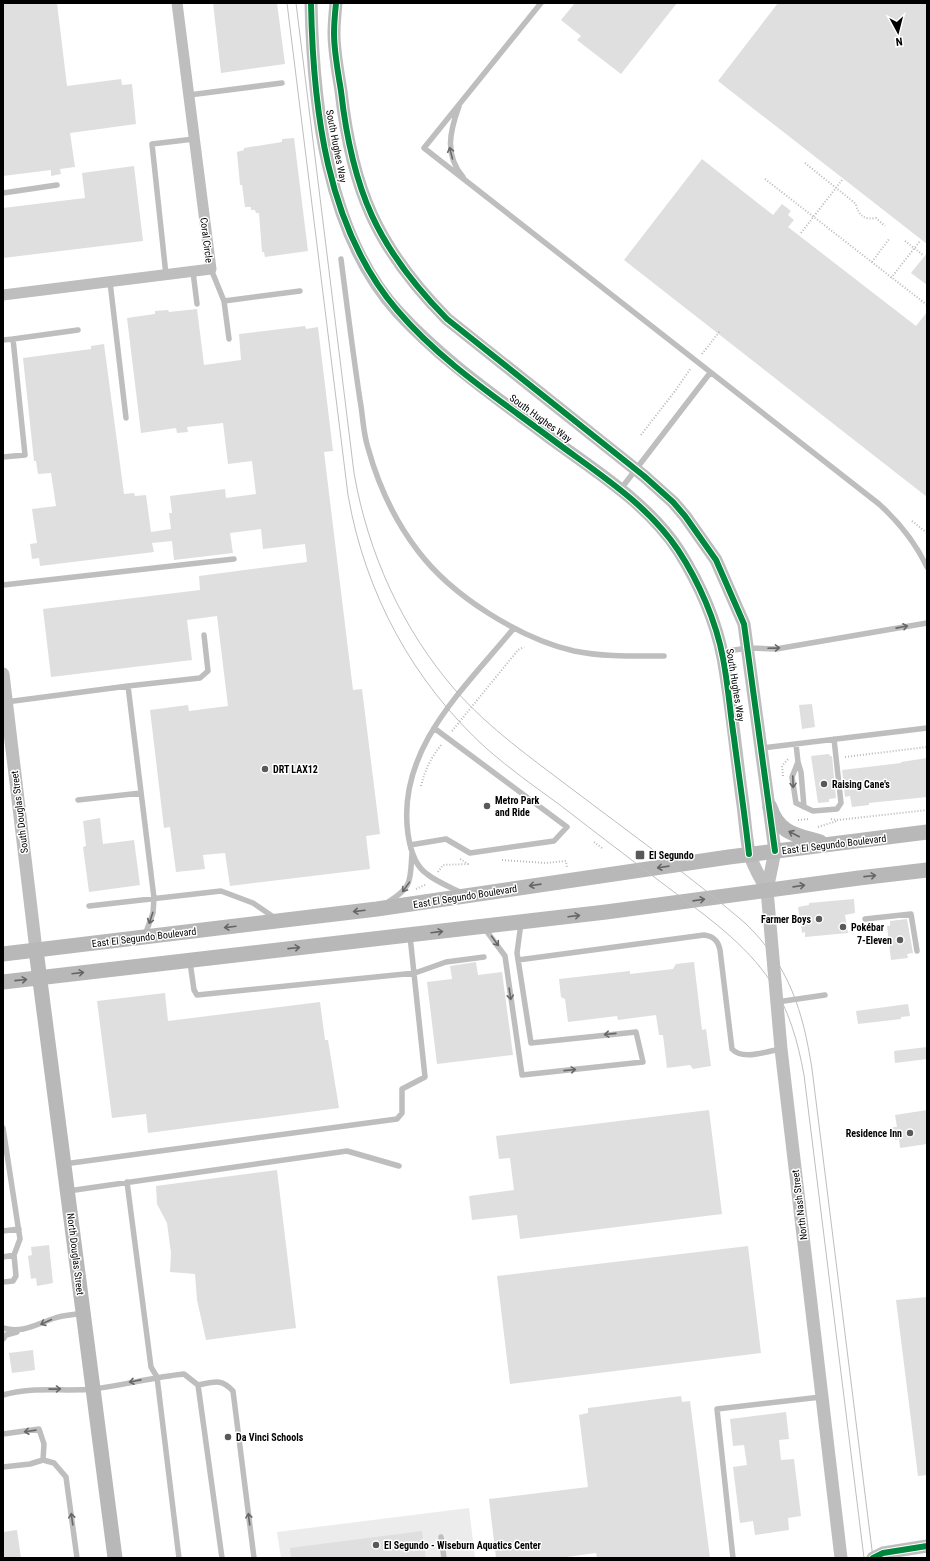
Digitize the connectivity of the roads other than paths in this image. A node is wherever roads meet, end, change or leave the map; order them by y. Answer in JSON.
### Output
{"nodes":[{"id":1,"x":178,"y":3,"type":"edge"},
{"id":2,"x":311,"y":3,"type":"edge"},
{"id":3,"x":336,"y":3,"type":"edge"},
{"id":4,"x":541,"y":3,"type":"edge"},
{"id":5,"x":282,"y":83,"type":"dead end"},
{"id":6,"x":189,"y":95,"type":"junction"},
{"id":7,"x":459,"y":106,"type":"junction"},
{"id":8,"x":194,"y":138,"type":"junction"},
{"id":9,"x":57,"y":186,"type":"dead end"},
{"id":10,"x":471,"y":186,"type":"junction"},
{"id":11,"x":3,"y":193,"type":"edge"},
{"id":12,"x":341,"y":259,"type":"dead end"},
{"id":13,"x":211,"y":269,"type":"junction"},
{"id":14,"x":193,"y":272,"type":"junction"},
{"id":15,"x":166,"y":275,"type":"junction"},
{"id":16,"x":110,"y":282,"type":"junction"},
{"id":17,"x":300,"y":291,"type":"dead end"},
{"id":18,"x":3,"y":295,"type":"edge"},
{"id":19,"x":224,"y":301,"type":"junction"},
{"id":20,"x":197,"y":304,"type":"dead end"},
{"id":21,"x":78,"y":330,"type":"dead end"},
{"id":22,"x":13,"y":339,"type":"junction"},
{"id":23,"x":229,"y":339,"type":"dead end"},
{"id":24,"x":3,"y":340,"type":"edge"},
{"id":25,"x":710,"y":373,"type":"junction"},
{"id":26,"x":126,"y":418,"type":"dead end"},
{"id":27,"x":3,"y":457,"type":"edge"},
{"id":28,"x":636,"y":469,"type":"junction"},
{"id":29,"x":620,"y":490,"type":"junction"},
{"id":30,"x":234,"y":559,"type":"dead end"},
{"id":31,"x":927,"y":567,"type":"edge"},
{"id":32,"x":3,"y":585,"type":"edge"},
{"id":33,"x":927,"y":622,"type":"edge"},
{"id":34,"x":514,"y":628,"type":"junction"},
{"id":35,"x":204,"y":635,"type":"dead end"},
{"id":36,"x":748,"y":648,"type":"junction"},
{"id":37,"x":721,"y":652,"type":"junction"},
{"id":38,"x":664,"y":656,"type":"dead end"},
{"id":39,"x":3,"y":674,"type":"edge"},
{"id":40,"x":128,"y":686,"type":"junction"},
{"id":41,"x":6,"y":707,"type":"edge"},
{"id":42,"x":434,"y":728,"type":"junction"},
{"id":43,"x":927,"y":728,"type":"edge"},
{"id":44,"x":834,"y":739,"type":"junction"},
{"id":45,"x":796,"y":744,"type":"junction"},
{"id":46,"x":762,"y":748,"type":"junction"},
{"id":47,"x":798,"y":762,"type":"junction"},
{"id":48,"x":141,"y":793,"type":"junction"},
{"id":49,"x":78,"y":800,"type":"dead end"},
{"id":50,"x":770,"y":807,"type":"junction"},
{"id":51,"x":804,"y":807,"type":"junction"},
{"id":52,"x":927,"y":832,"type":"edge"},
{"id":53,"x":829,"y":844,"type":"junction"},
{"id":54,"x":410,"y":845,"type":"junction"},
{"id":55,"x":775,"y":851,"type":"junction"},
{"id":56,"x":412,"y":853,"type":"junction"},
{"id":57,"x":750,"y":854,"type":"junction"},
{"id":58,"x":927,"y":870,"type":"edge"},
{"id":59,"x":767,"y":890,"type":"junction"},
{"id":60,"x":467,"y":895,"type":"junction"},
{"id":61,"x":154,"y":898,"type":"junction"},
{"id":62,"x":89,"y":906,"type":"dead end"},
{"id":63,"x":377,"y":909,"type":"junction"},
{"id":64,"x":864,"y":919,"type":"dead end"},
{"id":65,"x":278,"y":921,"type":"junction"},
{"id":66,"x":521,"y":922,"type":"junction"},
{"id":67,"x":483,"y":927,"type":"junction"},
{"id":68,"x":410,"y":936,"type":"junction"},
{"id":69,"x":144,"y":937,"type":"junction"},
{"id":70,"x":36,"y":950,"type":"junction"},
{"id":71,"x":917,"y":952,"type":"dead end"},
{"id":72,"x":3,"y":954,"type":"edge"},
{"id":73,"x":484,"y":957,"type":"dead end"},
{"id":74,"x":190,"y":960,"type":"junction"},
{"id":75,"x":518,"y":960,"type":"junction"},
{"id":76,"x":415,"y":973,"type":"junction"},
{"id":77,"x":40,"y":978,"type":"junction"},
{"id":78,"x":3,"y":982,"type":"edge"},
{"id":79,"x":824,"y":995,"type":"dead end"},
{"id":80,"x":777,"y":1002,"type":"junction"},
{"id":81,"x":781,"y":1049,"type":"junction"},
{"id":82,"x":3,"y":1128,"type":"edge"},
{"id":83,"x":64,"y":1164,"type":"junction"},
{"id":84,"x":399,"y":1166,"type":"dead end"},
{"id":85,"x":127,"y":1182,"type":"junction"},
{"id":86,"x":67,"y":1191,"type":"junction"},
{"id":87,"x":19,"y":1229,"type":"junction"},
{"id":88,"x":3,"y":1231,"type":"edge"},
{"id":89,"x":14,"y":1255,"type":"junction"},
{"id":90,"x":3,"y":1257,"type":"edge"},
{"id":91,"x":3,"y":1282,"type":"edge"},
{"id":92,"x":83,"y":1313,"type":"junction"},
{"id":93,"x":3,"y":1328,"type":"edge"},
{"id":94,"x":23,"y":1330,"type":"junction"},
{"id":95,"x":3,"y":1339,"type":"edge"},
{"id":96,"x":157,"y":1377,"type":"junction"},
{"id":97,"x":198,"y":1385,"type":"junction"},
{"id":98,"x":93,"y":1389,"type":"junction"},
{"id":99,"x":3,"y":1395,"type":"edge"},
{"id":100,"x":821,"y":1397,"type":"junction"},
{"id":101,"x":3,"y":1434,"type":"edge"},
{"id":102,"x":43,"y":1460,"type":"junction"},
{"id":103,"x":3,"y":1467,"type":"edge"},
{"id":104,"x":441,"y":1537,"type":"dead end"},
{"id":105,"x":927,"y":1546,"type":"edge"},
{"id":106,"x":77,"y":1558,"type":"edge"},
{"id":107,"x":115,"y":1558,"type":"edge"},
{"id":108,"x":179,"y":1558,"type":"edge"},
{"id":109,"x":222,"y":1558,"type":"edge"},
{"id":110,"x":254,"y":1558,"type":"edge"},
{"id":111,"x":444,"y":1558,"type":"edge"},
{"id":112,"x":733,"y":1558,"type":"edge"},
{"id":113,"x":841,"y":1558,"type":"edge"},
{"id":114,"x":873,"y":1558,"type":"edge"}],
"edges":[{"from":1,"to":6,"type":"street","name":"Coral Circle"},
{"from":2,"to":29,"type":"street","name":"South Hughes Way"},
{"from":3,"to":28,"type":"street","name":"South Hughes Way"},
{"from":4,"to":7,"type":"lane"},
{"from":5,"to":6,"type":"lane"},
{"from":6,"to":8,"type":"street","name":"Coral Circle"},
{"from":10,"to":7,"type":"lane","one_way":true},
{"from":7,"to":10,"type":"lane"},
{"from":8,"to":13,"type":"street","name":"Coral Circle"},
{"from":8,"to":15,"type":"lane"},
{"from":9,"to":11,"type":"lane"},
{"from":10,"to":25,"type":"lane"},
{"from":12,"to":34,"type":"lane"},
{"from":13,"to":14,"type":"street","name":"Coral Circle"},
{"from":13,"to":19,"type":"lane"},
{"from":14,"to":15,"type":"street","name":"Coral Circle"},
{"from":14,"to":20,"type":"lane"},
{"from":15,"to":16,"type":"street","name":"Coral Circle"},
{"from":16,"to":18,"type":"street","name":"Coral Circle"},
{"from":16,"to":26,"type":"lane"},
{"from":17,"to":19,"type":"lane"},
{"from":19,"to":23,"type":"lane"},
{"from":21,"to":22,"type":"lane"},
{"from":22,"to":24,"type":"lane"},
{"from":22,"to":27,"type":"lane"},
{"from":25,"to":28,"type":"lane"},
{"from":25,"to":31,"type":"lane"},
{"from":28,"to":29,"type":"lane"},
{"from":28,"to":36,"type":"street","name":"South Hughes Way"},
{"from":29,"to":37,"type":"street","name":"South Hughes Way"},
{"from":30,"to":32,"type":"lane"},
{"from":36,"to":33,"type":"lane","one_way":true},
{"from":34,"to":38,"type":"lane"},
{"from":34,"to":42,"type":"lane"},
{"from":35,"to":40,"type":"lane"},
{"from":36,"to":37,"type":"lane"},
{"from":36,"to":46,"type":"street","name":"South Hughes Way"},
{"from":37,"to":57,"type":"street","name":"South Hughes Way"},
{"from":39,"to":41,"type":"street","name":"South Douglas Street"},
{"from":40,"to":41,"type":"lane"},
{"from":40,"to":48,"type":"lane"},
{"from":41,"to":70,"type":"street","name":"South Douglas Street"},
{"from":42,"to":54,"type":"lane"},
{"from":42,"to":54,"type":"lane"},
{"from":43,"to":44,"type":"lane"},
{"from":44,"to":45,"type":"lane"},
{"from":44,"to":51,"type":"lane"},
{"from":45,"to":46,"type":"lane"},
{"from":45,"to":47,"type":"lane"},
{"from":46,"to":50,"type":"street","name":"South Hughes Way"},
{"from":47,"to":51,"type":"lane"},
{"from":47,"to":51,"type":"lane","one_way":true},
{"from":48,"to":49,"type":"lane"},
{"from":48,"to":61,"type":"lane"},
{"from":53,"to":50,"type":"main road","one_way":true},
{"from":50,"to":55,"type":"street","name":"South Hughes Way"},
{"from":52,"to":53,"type":"main road","name":"East El Segundo Boulevard"},
{"from":53,"to":55,"type":"main road","name":"East El Segundo Boulevard"},
{"from":54,"to":56,"type":"lane"},
{"from":55,"to":57,"type":"main road","name":"East El Segundo Boulevard"},
{"from":55,"to":59,"type":"street","name":"North Nash Street"},
{"from":56,"to":60,"type":"lane"},
{"from":56,"to":63,"type":"lane","one_way":true},
{"from":57,"to":59,"type":"street","name":"South Hughes Way"},
{"from":57,"to":60,"type":"main road","name":"East El Segundo Boulevard","one_way":true},
{"from":59,"to":58,"type":"main road","one_way":true},
{"from":66,"to":59,"type":"main road","one_way":true},
{"from":59,"to":80,"type":"street","name":"North Nash Street"},
{"from":60,"to":63,"type":"main road","name":"East El Segundo Boulevard"},
{"from":61,"to":62,"type":"lane"},
{"from":61,"to":65,"type":"lane"},
{"from":61,"to":69,"type":"lane","one_way":true},
{"from":63,"to":65,"type":"main road","name":"East El Segundo Boulevard","one_way":true},
{"from":64,"to":71,"type":"lane"},
{"from":65,"to":69,"type":"main road","name":"East El Segundo Boulevard","one_way":true},
{"from":66,"to":67,"type":"main road"},
{"from":66,"to":75,"type":"lane"},
{"from":68,"to":67,"type":"main road","one_way":true},
{"from":67,"to":75,"type":"lane","one_way":true},
{"from":74,"to":68,"type":"main road","one_way":true},
{"from":68,"to":76,"type":"lane"},
{"from":69,"to":70,"type":"main road","name":"East El Segundo Boulevard"},
{"from":70,"to":72,"type":"main road","name":"East El Segundo Boulevard"},
{"from":70,"to":77,"type":"main road","name":"North Douglas Street"},
{"from":73,"to":76,"type":"lane"},
{"from":74,"to":76,"type":"lane"},
{"from":77,"to":74,"type":"main road","one_way":true},
{"from":75,"to":81,"type":"lane"},
{"from":76,"to":83,"type":"lane"},
{"from":78,"to":77,"type":"main road","one_way":true},
{"from":77,"to":83,"type":"main road","name":"North Douglas Street"},
{"from":79,"to":80,"type":"lane"},
{"from":80,"to":81,"type":"street","name":"North Nash Street"},
{"from":81,"to":100,"type":"street","name":"North Nash Street"},
{"from":82,"to":87,"type":"lane"},
{"from":83,"to":86,"type":"main road","name":"North Douglas Street"},
{"from":84,"to":85,"type":"lane"},
{"from":85,"to":86,"type":"lane"},
{"from":85,"to":96,"type":"lane"},
{"from":86,"to":92,"type":"main road","name":"North Douglas Street"},
{"from":87,"to":88,"type":"lane"},
{"from":87,"to":89,"type":"lane"},
{"from":89,"to":90,"type":"lane"},
{"from":89,"to":91,"type":"lane"},
{"from":92,"to":94,"type":"lane","one_way":true},
{"from":92,"to":98,"type":"main road","name":"North Douglas Street"},
{"from":93,"to":94,"type":"lane"},
{"from":94,"to":95,"type":"lane"},
{"from":96,"to":97,"type":"lane"},
{"from":96,"to":98,"type":"lane","one_way":true},
{"from":96,"to":108,"type":"lane"},
{"from":97,"to":109,"type":"lane"},
{"from":110,"to":97,"type":"lane","one_way":true},
{"from":99,"to":98,"type":"lane","one_way":true},
{"from":98,"to":107,"type":"main road","name":"North Douglas Street"},
{"from":100,"to":112,"type":"lane"},
{"from":100,"to":113,"type":"street","name":"North Nash Street"},
{"from":102,"to":101,"type":"lane","one_way":true},
{"from":102,"to":103,"type":"lane"},
{"from":106,"to":102,"type":"lane","one_way":true},
{"from":104,"to":111,"type":"lane"},
{"from":105,"to":114,"type":"street"}]}
